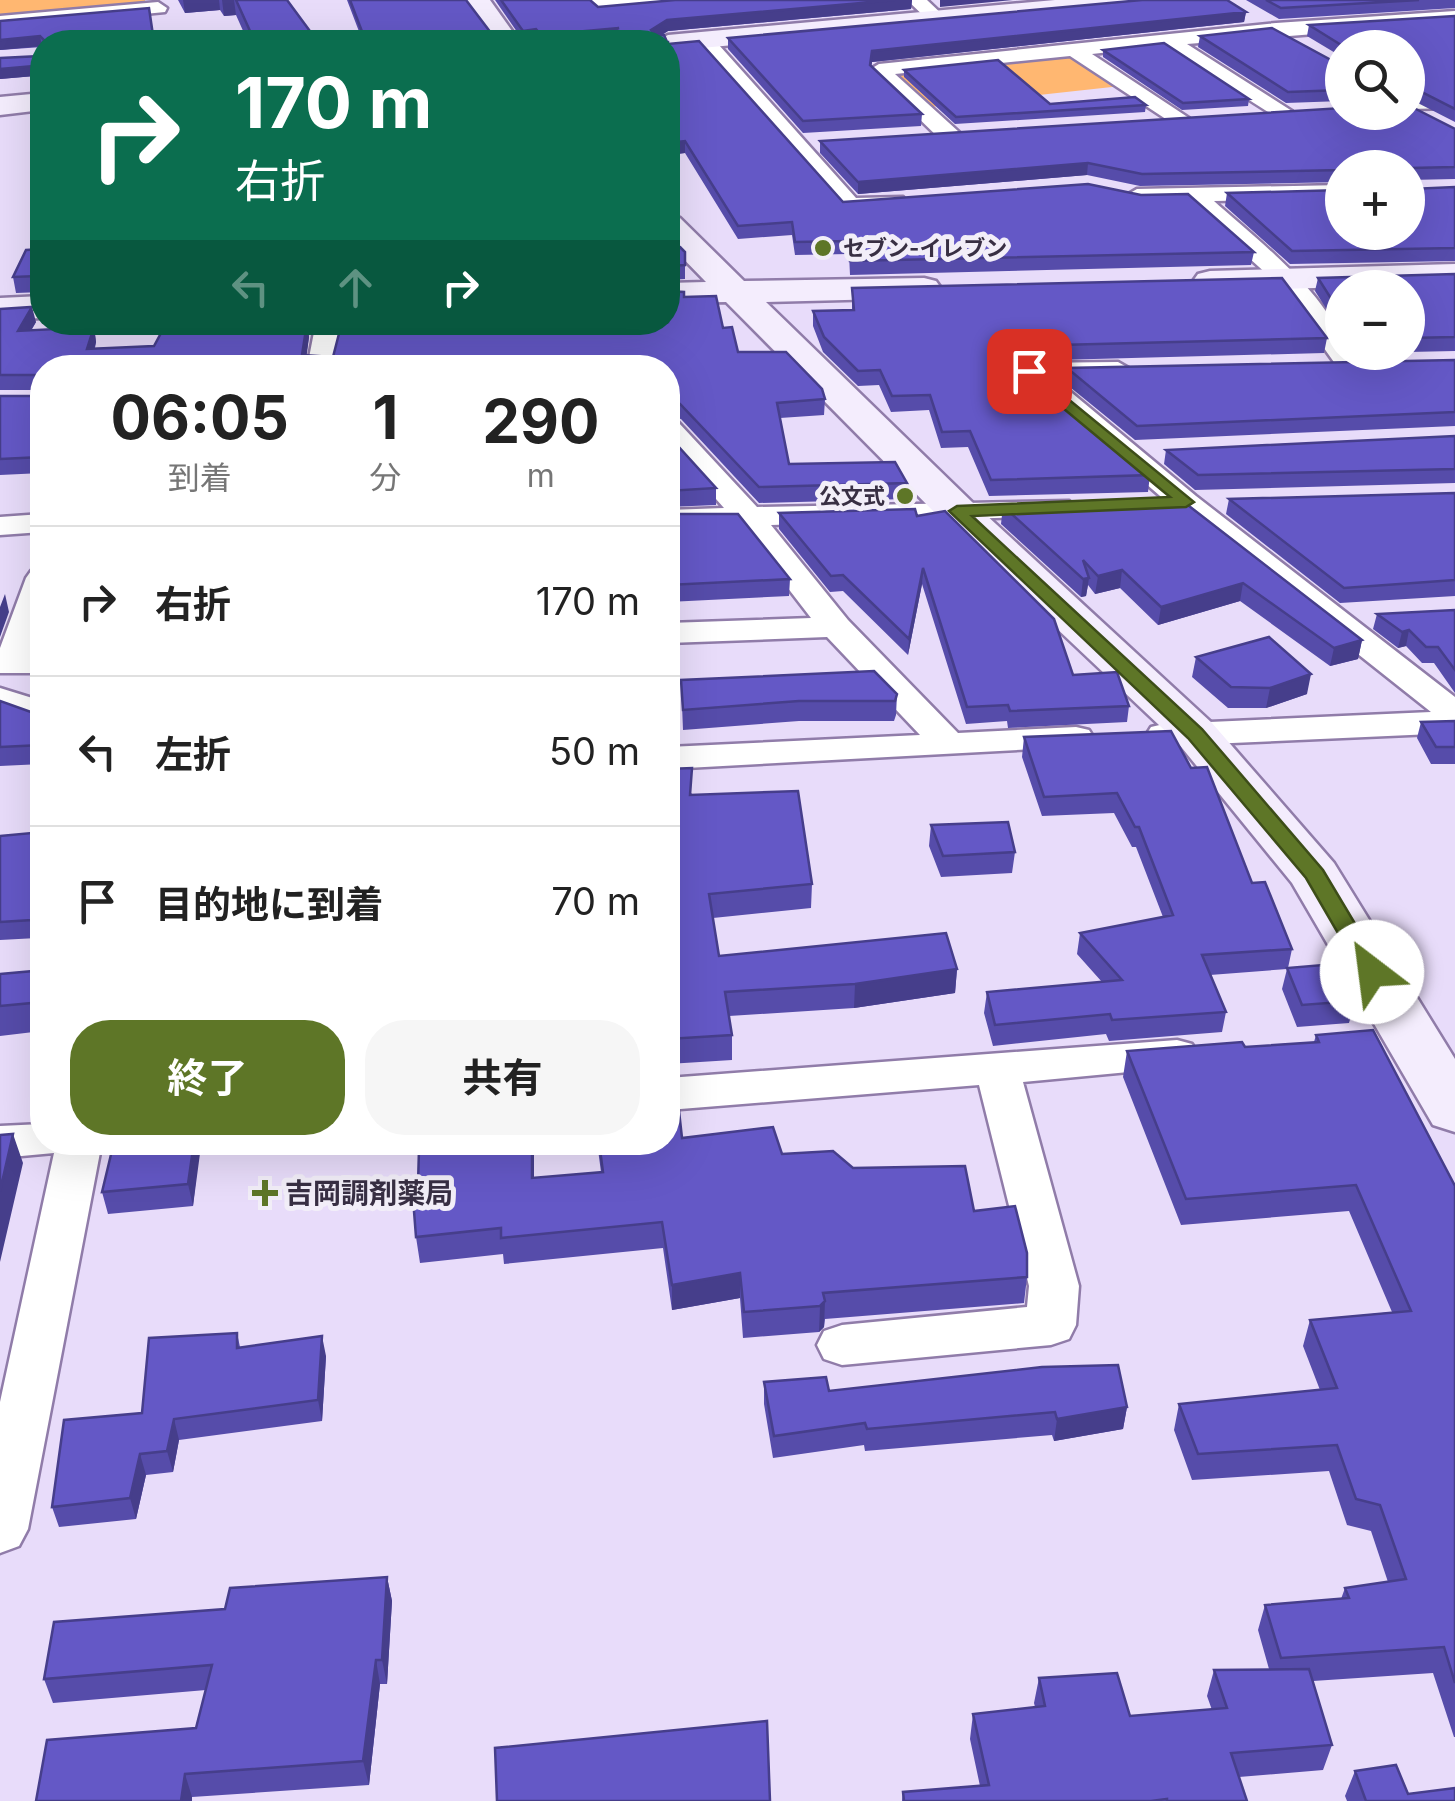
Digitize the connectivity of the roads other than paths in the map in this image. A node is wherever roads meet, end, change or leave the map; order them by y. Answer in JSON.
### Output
{"nodes":[{"id":1,"x":477,"y":0,"type":"edge"},
{"id":2,"x":591,"y":0,"type":"edge"},
{"id":3,"x":686,"y":0,"type":"edge"},
{"id":4,"x":916,"y":0,"type":"edge"},
{"id":5,"x":1138,"y":0,"type":"edge"},
{"id":6,"x":1242,"y":10,"type":"edge"},
{"id":7,"x":159,"y":11,"type":"edge"},
{"id":8,"x":1455,"y":17,"type":"edge"},
{"id":9,"x":938,"y":18,"type":"junction"},
{"id":10,"x":0,"y":22,"type":"edge"},
{"id":11,"x":1276,"y":29,"type":"junction"},
{"id":12,"x":498,"y":30,"type":"edge"},
{"id":13,"x":703,"y":39,"type":"junction"},
{"id":14,"x":680,"y":42,"type":"edge"},
{"id":15,"x":1171,"y":42,"type":"junction"},
{"id":16,"x":1310,"y":49,"type":"edge"},
{"id":17,"x":1075,"y":51,"type":"junction"},
{"id":18,"x":1455,"y":102,"type":"edge"},
{"id":19,"x":30,"y":103,"type":"edge"},
{"id":20,"x":1425,"y":105,"type":"edge"},
{"id":21,"x":0,"y":106,"type":"edge"},
{"id":22,"x":1425,"y":117,"type":"edge"},
{"id":23,"x":1250,"y":118,"type":"edge"},
{"id":24,"x":1143,"y":125,"type":"edge"},
{"id":25,"x":1439,"y":126,"type":"edge"},
{"id":26,"x":913,"y":138,"type":"edge"},
{"id":27,"x":1105,"y":190,"type":"edge"},
{"id":28,"x":1325,"y":193,"type":"edge"},
{"id":29,"x":1194,"y":197,"type":"junction"},
{"id":30,"x":909,"y":201,"type":"edge"},
{"id":31,"x":680,"y":236,"type":"edge"},
{"id":32,"x":1455,"y":274,"type":"edge"},
{"id":33,"x":1288,"y":280,"type":"junction"},
{"id":34,"x":1172,"y":282,"type":"edge"},
{"id":35,"x":958,"y":287,"type":"edge"},
{"id":36,"x":739,"y":292,"type":"junction"},
{"id":37,"x":680,"y":293,"type":"edge"},
{"id":38,"x":30,"y":308,"type":"edge"},
{"id":39,"x":0,"y":309,"type":"edge"},
{"id":40,"x":1325,"y":331,"type":"edge"},
{"id":41,"x":1313,"y":367,"type":"edge"},
{"id":42,"x":1325,"y":367,"type":"edge"},
{"id":43,"x":1142,"y":370,"type":"edge"},
{"id":44,"x":1165,"y":451,"type":"edge"},
{"id":45,"x":1127,"y":453,"type":"junction"},
{"id":46,"x":680,"y":456,"type":"edge"},
{"id":47,"x":1224,"y":501,"type":"dead end"},
{"id":48,"x":1186,"y":502,"type":"junction"},
{"id":49,"x":1148,"y":504,"type":"edge"},
{"id":50,"x":1090,"y":506,"type":"edge"},
{"id":51,"x":957,"y":511,"type":"junction"},
{"id":52,"x":747,"y":515,"type":"junction"},
{"id":53,"x":680,"y":519,"type":"edge"},
{"id":54,"x":30,"y":524,"type":"edge"},
{"id":55,"x":0,"y":526,"type":"edge"},
{"id":56,"x":1384,"y":615,"type":"edge"},
{"id":57,"x":1332,"y":617,"type":"junction"},
{"id":58,"x":30,"y":622,"type":"edge"},
{"id":59,"x":836,"y":626,"type":"junction"},
{"id":60,"x":680,"y":632,"type":"edge"},
{"id":61,"x":18,"y":667,"type":"edge"},
{"id":62,"x":0,"y":698,"type":"edge"},
{"id":63,"x":30,"y":708,"type":"edge"},
{"id":64,"x":1455,"y":714,"type":"edge"},
{"id":65,"x":1455,"y":722,"type":"edge"},
{"id":66,"x":1195,"y":734,"type":"junction"},
{"id":67,"x":948,"y":743,"type":"junction"},
{"id":68,"x":680,"y":757,"type":"edge"},
{"id":69,"x":1214,"y":1052,"type":"edge"},
{"id":70,"x":997,"y":1068,"type":"junction"},
{"id":71,"x":680,"y":1093,"type":"edge"},
{"id":72,"x":1455,"y":1110,"type":"edge"},
{"id":73,"x":30,"y":1141,"type":"edge"},
{"id":74,"x":0,"y":1142,"type":"edge"},
{"id":75,"x":76,"y":1155,"type":"edge"},
{"id":76,"x":842,"y":1345,"type":"dead end"},
{"id":77,"x":0,"y":1528,"type":"edge"}],
"edges":[{"from":1,"to":12,"type":"street"},
{"from":2,"to":3,"type":"street"},
{"from":4,"to":9,"type":"street"},
{"from":5,"to":9,"type":"street"},
{"from":6,"to":11,"type":"street"},
{"from":7,"to":10,"type":"street"},
{"from":8,"to":11,"type":"street"},
{"from":9,"to":13,"type":"street"},
{"from":11,"to":15,"type":"street"},
{"from":11,"to":16,"type":"street"},
{"from":13,"to":14,"type":"street"},
{"from":13,"to":30,"type":"street"},
{"from":15,"to":17,"type":"street"},
{"from":15,"to":23,"type":"street"},
{"from":17,"to":24,"type":"street"},
{"from":17,"to":26,"type":"street"},
{"from":18,"to":20,"type":"street"},
{"from":19,"to":21,"type":"street"},
{"from":22,"to":25,"type":"street"},
{"from":27,"to":29,"type":"street"},
{"from":28,"to":29,"type":"street"},
{"from":29,"to":33,"type":"street"},
{"from":31,"to":36,"type":"street"},
{"from":32,"to":33,"type":"street"},
{"from":33,"to":34,"type":"street"},
{"from":33,"to":40,"type":"street"},
{"from":35,"to":36,"type":"street"},
{"from":36,"to":37,"type":"street"},
{"from":36,"to":51,"type":"street"},
{"from":38,"to":39,"type":"street"},
{"from":41,"to":42,"type":"street"},
{"from":43,"to":45,"type":"street"},
{"from":44,"to":45,"type":"street"},
{"from":45,"to":48,"type":"street"},
{"from":46,"to":52,"type":"street"},
{"from":47,"to":48,"type":"street"},
{"from":48,"to":49,"type":"street"},
{"from":48,"to":57,"type":"street"},
{"from":50,"to":51,"type":"street"},
{"from":51,"to":52,"type":"street"},
{"from":51,"to":66,"type":"street"},
{"from":52,"to":53,"type":"street"},
{"from":52,"to":59,"type":"street"},
{"from":54,"to":55,"type":"street"},
{"from":56,"to":57,"type":"street"},
{"from":57,"to":64,"type":"street"},
{"from":58,"to":61,"type":"street"},
{"from":59,"to":60,"type":"street"},
{"from":59,"to":67,"type":"street"},
{"from":62,"to":63,"type":"street"},
{"from":65,"to":66,"type":"street"},
{"from":66,"to":67,"type":"street"},
{"from":66,"to":72,"type":"street"},
{"from":67,"to":68,"type":"street"},
{"from":69,"to":70,"type":"street"},
{"from":70,"to":71,"type":"street"},
{"from":70,"to":76,"type":"street"},
{"from":73,"to":74,"type":"street"},
{"from":75,"to":77,"type":"street"}]}
